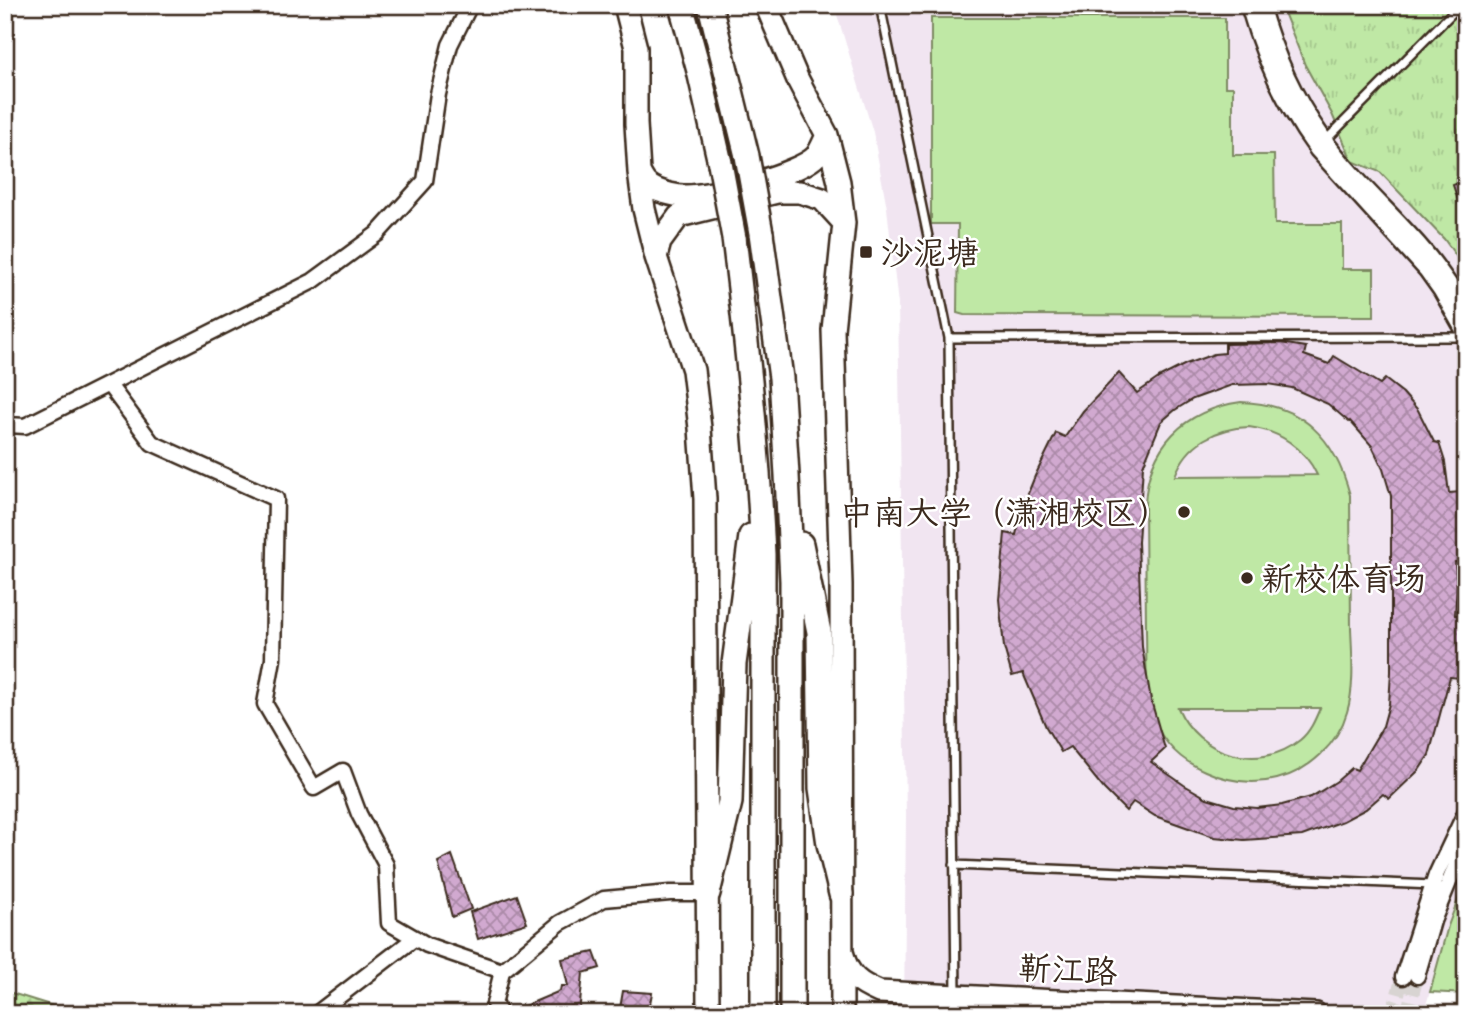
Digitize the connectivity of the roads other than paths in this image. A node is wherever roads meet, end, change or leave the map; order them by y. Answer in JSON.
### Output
{"nodes":[{"id":1,"x":470,"y":5,"type":"edge"},
{"id":2,"x":625,"y":5,"type":"edge"},
{"id":3,"x":681,"y":5,"type":"edge"},
{"id":4,"x":710,"y":5,"type":"edge"},
{"id":5,"x":766,"y":5,"type":"edge"},
{"id":6,"x":880,"y":5,"type":"edge"},
{"id":7,"x":1248,"y":5,"type":"edge"},
{"id":8,"x":1261,"y":5,"type":"edge"},
{"id":9,"x":1460,"y":5,"type":"edge"},
{"id":10,"x":827,"y":135,"type":"junction"},
{"id":11,"x":1321,"y":145,"type":"junction"},
{"id":12,"x":639,"y":172,"type":"junction"},
{"id":13,"x":844,"y":223,"type":"junction"},
{"id":14,"x":656,"y":257,"type":"junction"},
{"id":15,"x":1466,"y":309,"type":"edge"},
{"id":16,"x":1466,"y":336,"type":"edge"},
{"id":17,"x":949,"y":338,"type":"junction"},
{"id":18,"x":109,"y":384,"type":"junction"},
{"id":19,"x":5,"y":419,"type":"edge"},
{"id":20,"x":787,"y":475,"type":"junction"},
{"id":21,"x":759,"y":478,"type":"junction"},
{"id":22,"x":1466,"y":811,"type":"edge"},
{"id":23,"x":1466,"y":841,"type":"edge"},
{"id":24,"x":954,"y":866,"type":"junction"},
{"id":25,"x":1433,"y":885,"type":"junction"},
{"id":26,"x":708,"y":893,"type":"junction"},
{"id":27,"x":841,"y":894,"type":"junction"},
{"id":28,"x":415,"y":938,"type":"junction"},
{"id":29,"x":841,"y":948,"type":"junction"},
{"id":30,"x":502,"y":971,"type":"junction"},
{"id":31,"x":956,"y":995,"type":"junction"},
{"id":32,"x":316,"y":1014,"type":"edge"},
{"id":33,"x":501,"y":1014,"type":"edge"},
{"id":34,"x":708,"y":1014,"type":"edge"},
{"id":35,"x":763,"y":1014,"type":"edge"},
{"id":36,"x":792,"y":1014,"type":"edge"},
{"id":37,"x":842,"y":1014,"type":"edge"},
{"id":38,"x":1315,"y":1014,"type":"edge"}],
"edges":[{"from":1,"to":18,"type":"street"},
{"from":2,"to":12,"type":"main road"},
{"from":3,"to":21,"type":"highway","bridge":true},
{"from":4,"to":20,"type":"highway","bridge":true},
{"from":5,"to":10,"type":"main road"},
{"from":6,"to":17,"type":"lane"},
{"from":7,"to":11,"type":"street"},
{"from":8,"to":11,"type":"street"},
{"from":9,"to":11,"type":"lane"},
{"from":10,"to":12,"type":"main road"},
{"from":10,"to":13,"type":"main road"},
{"from":11,"to":15,"type":"street"},
{"from":11,"to":16,"type":"street"},
{"from":12,"to":14,"type":"main road"},
{"from":13,"to":14,"type":"main road"},
{"from":13,"to":27,"type":"main road"},
{"from":14,"to":26,"type":"main road"},
{"from":16,"to":17,"type":"lane"},
{"from":17,"to":24,"type":"lane"},
{"from":18,"to":19,"type":"street"},
{"from":18,"to":28,"type":"street"},
{"from":20,"to":27,"type":"highway"},
{"from":20,"to":36,"type":"highway"},
{"from":21,"to":26,"type":"highway"},
{"from":21,"to":35,"type":"highway"},
{"from":22,"to":25,"type":"street"},
{"from":23,"to":25,"type":"street"},
{"from":24,"to":25,"type":"lane"},
{"from":24,"to":31,"type":"lane"},
{"from":26,"to":30,"type":"street"},
{"from":26,"to":34,"type":"main road"},
{"from":27,"to":29,"type":"main road"},
{"from":28,"to":30,"type":"street"},
{"from":28,"to":32,"type":"street"},
{"from":29,"to":31,"type":"main road","name":"靳江路"},
{"from":29,"to":37,"type":"main road"},
{"from":30,"to":33,"type":"street"},
{"from":31,"to":38,"type":"main road","name":"靳江路"}]}
